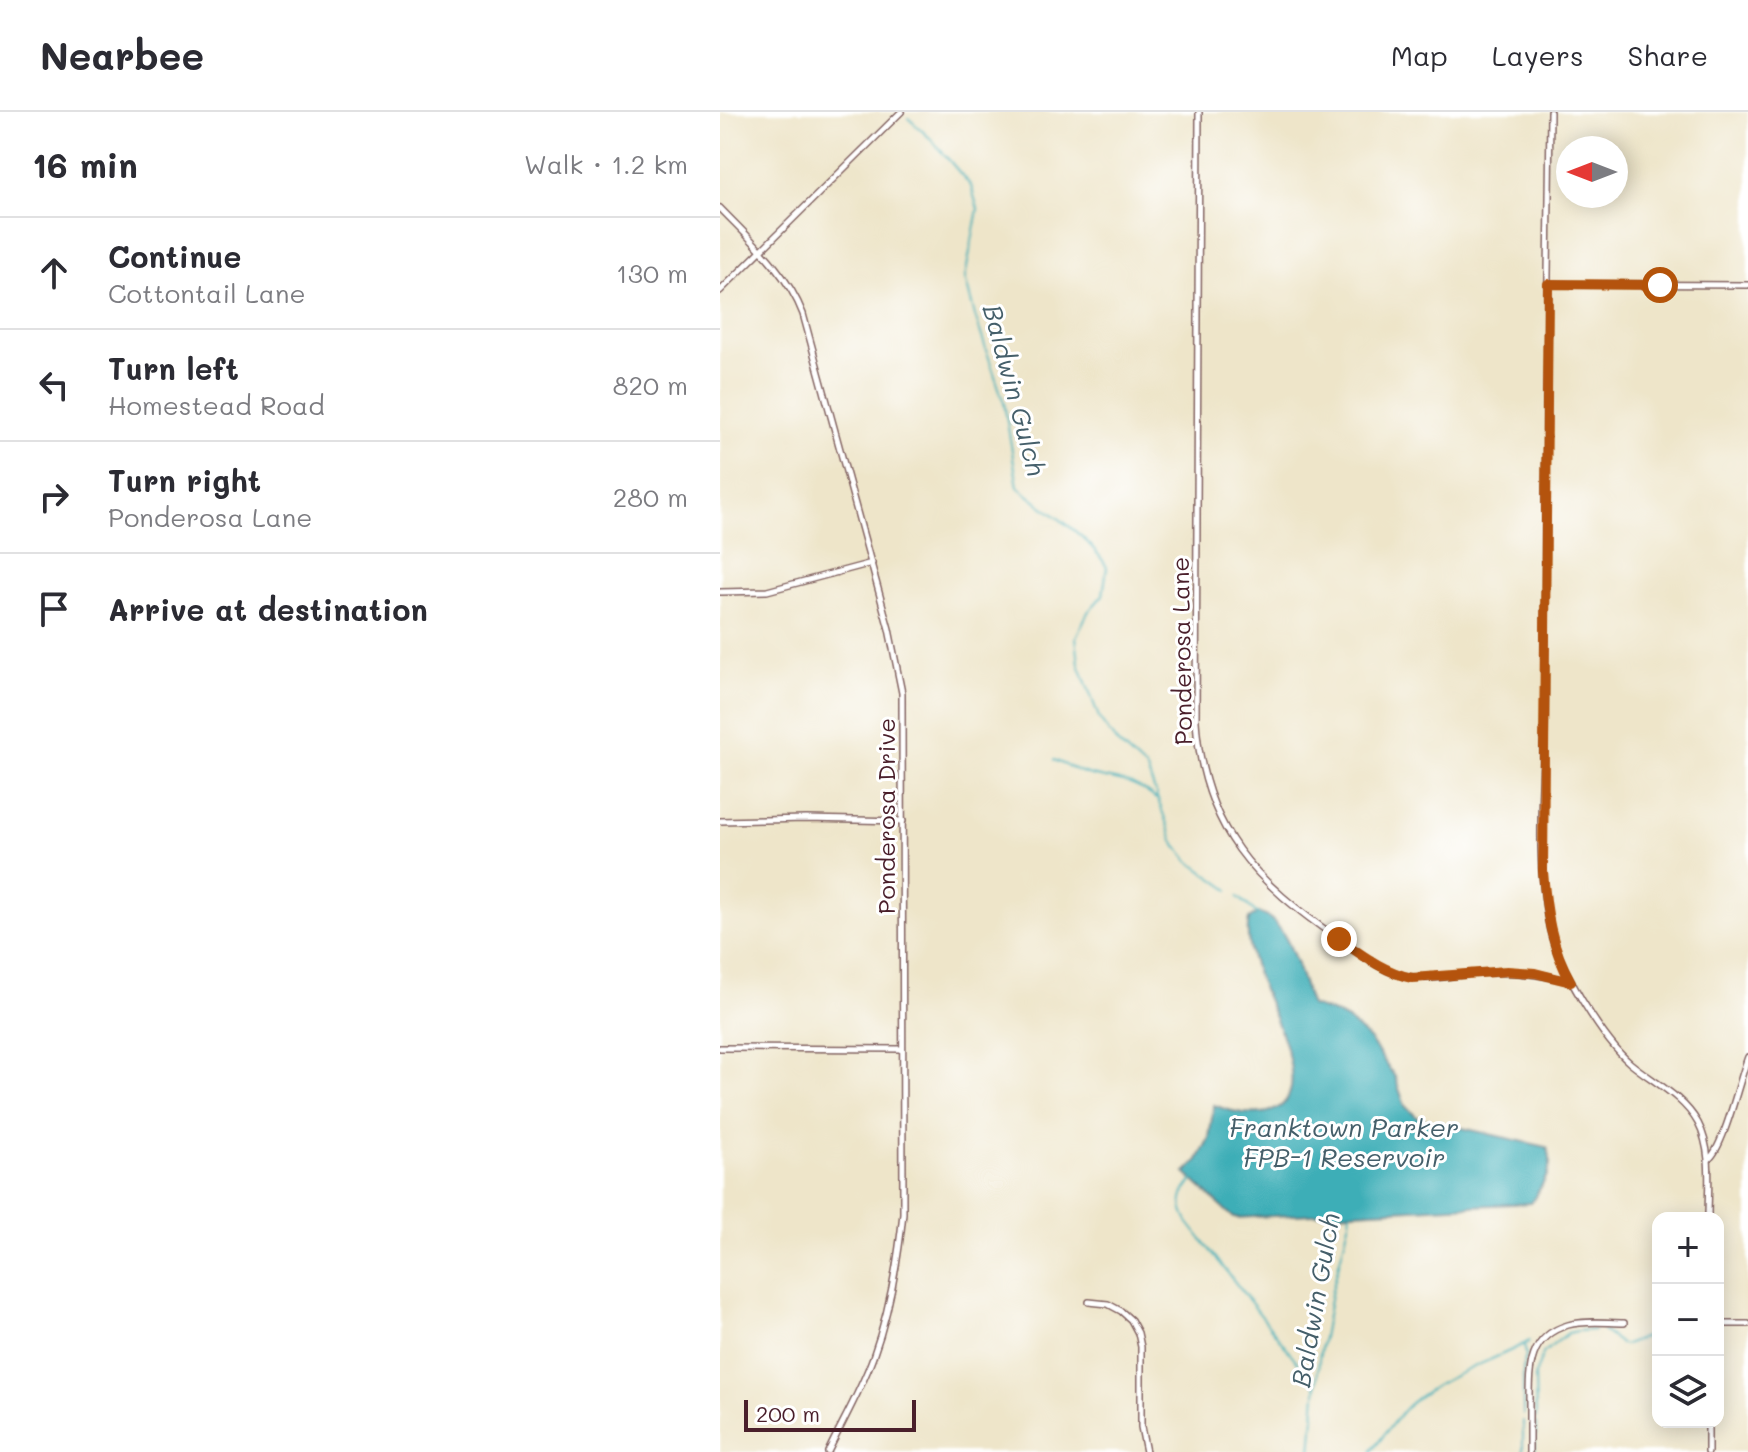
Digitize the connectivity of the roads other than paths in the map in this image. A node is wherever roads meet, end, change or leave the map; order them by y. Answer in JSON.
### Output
{"nodes":[{"id":1,"x":901,"y":112,"type":"edge"},
{"id":2,"x":1199,"y":112,"type":"edge"},
{"id":3,"x":1550,"y":112,"type":"edge"},
{"id":4,"x":720,"y":208,"type":"edge"},
{"id":5,"x":760,"y":251,"type":"junction"},
{"id":6,"x":1548,"y":284,"type":"junction"},
{"id":7,"x":1748,"y":285,"type":"edge"},
{"id":8,"x":720,"y":291,"type":"edge"},
{"id":9,"x":872,"y":563,"type":"junction"},
{"id":10,"x":720,"y":592,"type":"edge"},
{"id":11,"x":720,"y":821,"type":"edge"},
{"id":12,"x":903,"y":821,"type":"junction"},
{"id":13,"x":1571,"y":982,"type":"junction"},
{"id":14,"x":720,"y":1048,"type":"edge"},
{"id":15,"x":902,"y":1049,"type":"junction"},
{"id":16,"x":1748,"y":1057,"type":"edge"},
{"id":17,"x":1708,"y":1159,"type":"junction"},
{"id":18,"x":1708,"y":1212,"type":"edge"},
{"id":19,"x":1089,"y":1302,"type":"dead end"},
{"id":20,"x":1624,"y":1323,"type":"dead end"},
{"id":21,"x":1724,"y":1324,"type":"edge"},
{"id":22,"x":1748,"y":1324,"type":"edge"},
{"id":23,"x":1708,"y":1428,"type":"edge"},
{"id":24,"x":828,"y":1452,"type":"edge"},
{"id":25,"x":1146,"y":1452,"type":"edge"},
{"id":26,"x":1529,"y":1452,"type":"edge"},
{"id":27,"x":1708,"y":1452,"type":"edge"}],
"edges":[{"from":1,"to":5,"type":"street"},
{"from":2,"to":13,"type":"street","name":"Ponderosa Lane"},
{"from":3,"to":6,"type":"street"},
{"from":4,"to":5,"type":"street","name":"Ponderosa Drive"},
{"from":5,"to":8,"type":"street"},
{"from":5,"to":9,"type":"street","name":"Ponderosa Drive"},
{"from":6,"to":7,"type":"street"},
{"from":6,"to":13,"type":"street"},
{"from":9,"to":10,"type":"street"},
{"from":9,"to":12,"type":"street","name":"Ponderosa Drive"},
{"from":11,"to":12,"type":"street"},
{"from":12,"to":15,"type":"street","name":"Ponderosa Drive"},
{"from":13,"to":17,"type":"street"},
{"from":14,"to":15,"type":"street"},
{"from":15,"to":24,"type":"street","name":"Ponderosa Drive"},
{"from":16,"to":17,"type":"street"},
{"from":17,"to":18,"type":"street"},
{"from":19,"to":25,"type":"street"},
{"from":20,"to":26,"type":"street"},
{"from":21,"to":22,"type":"street"},
{"from":23,"to":27,"type":"street"}]}
